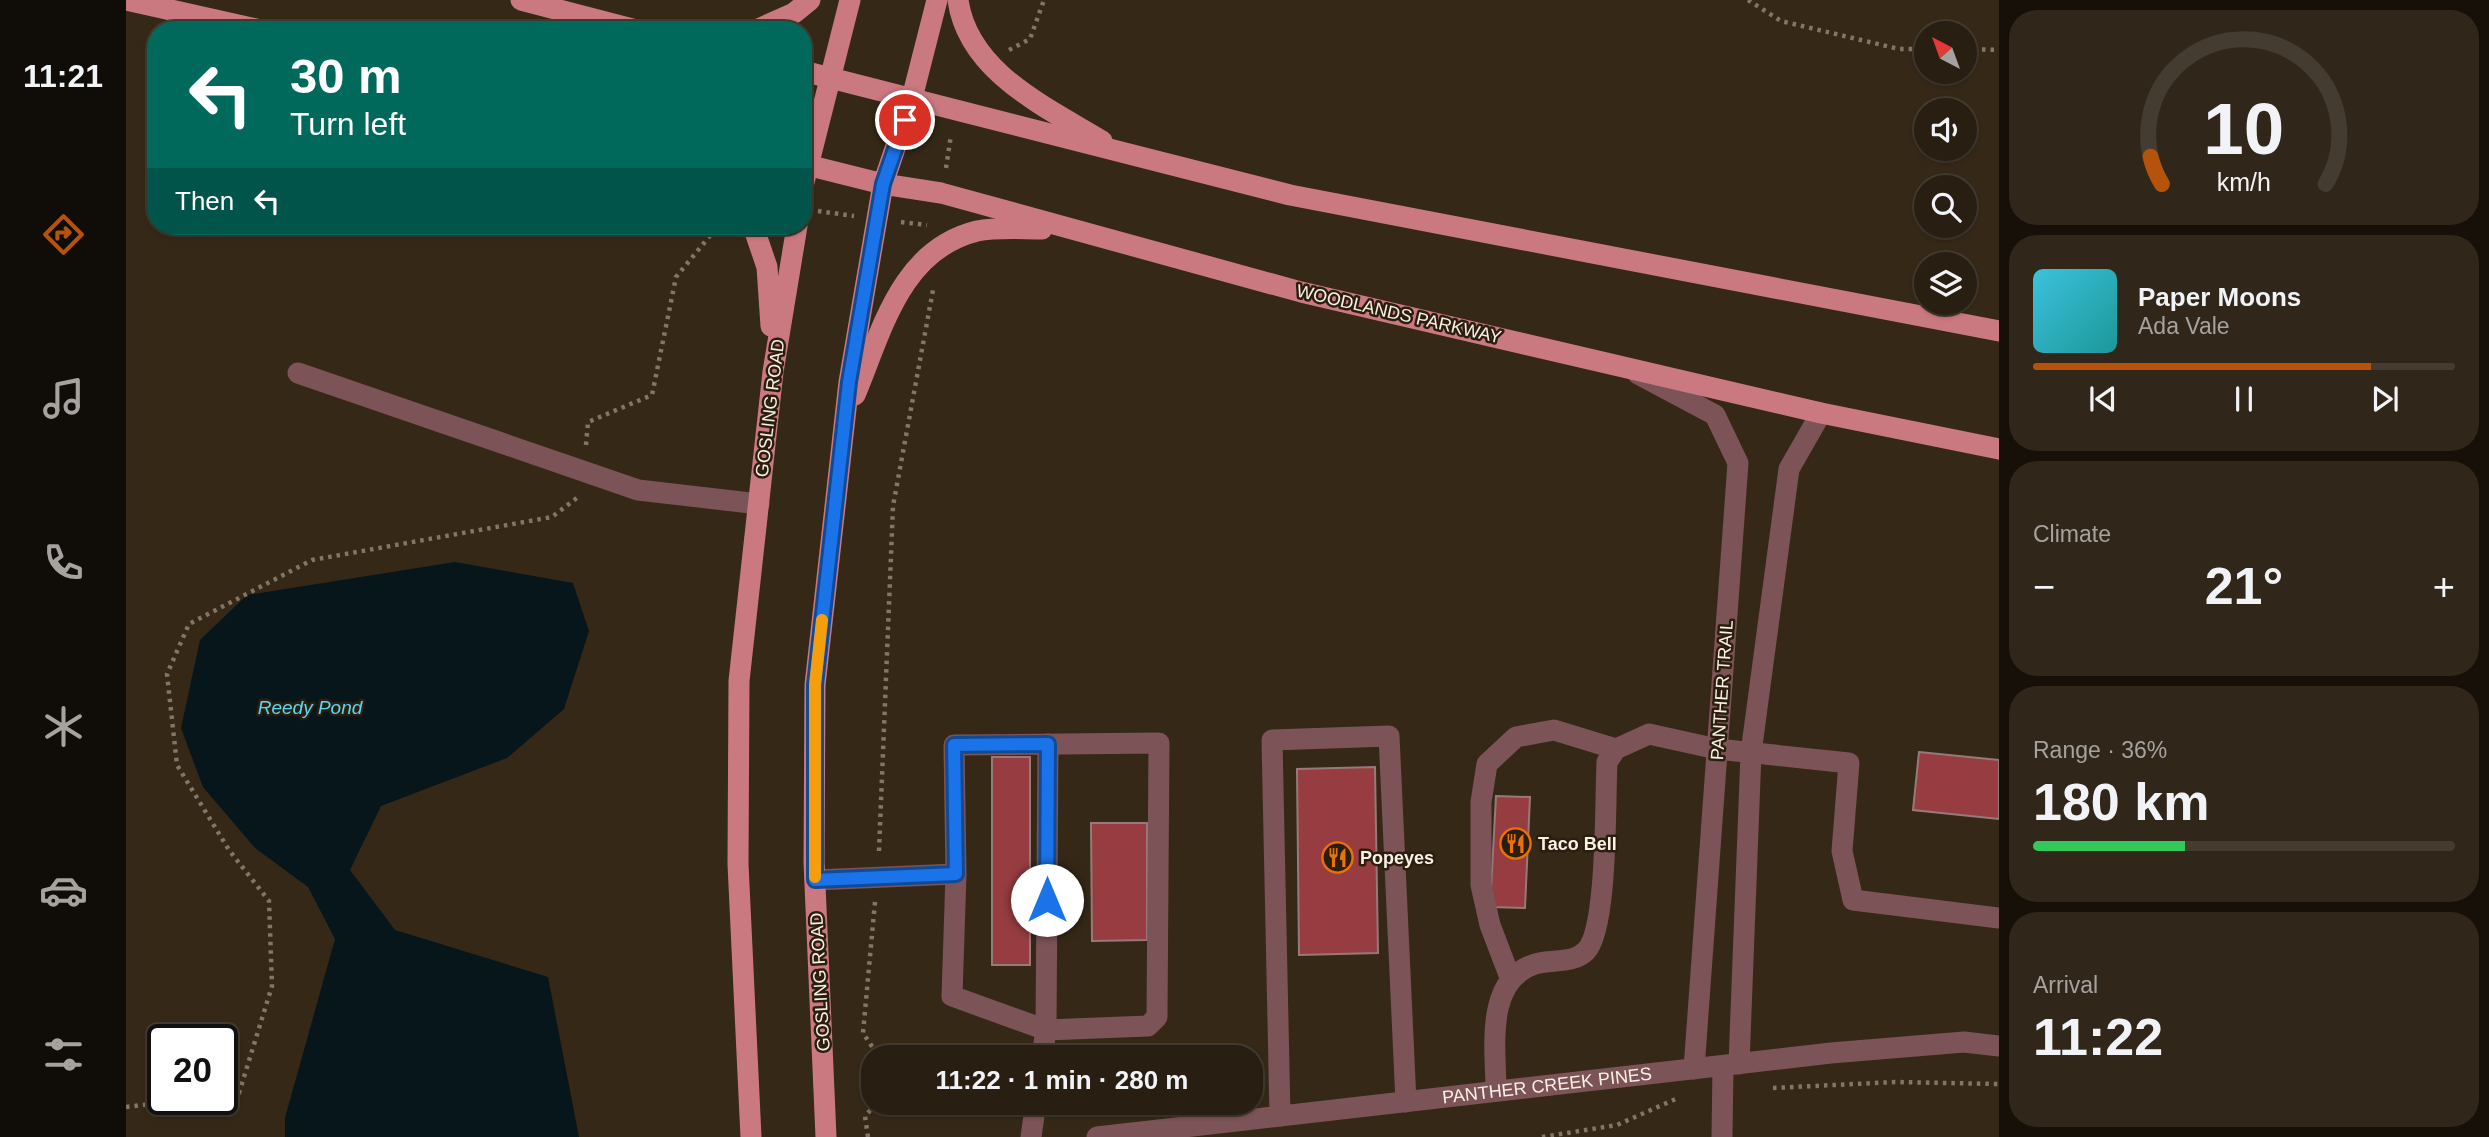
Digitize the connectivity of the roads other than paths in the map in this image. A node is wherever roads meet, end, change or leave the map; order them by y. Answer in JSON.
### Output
{"nodes":[{"id":1,"x":126,"y":0,"type":"edge"},
{"id":2,"x":521,"y":0,"type":"edge"},
{"id":3,"x":810,"y":0,"type":"edge"},
{"id":4,"x":850,"y":0,"type":"edge"},
{"id":5,"x":937,"y":0,"type":"edge"},
{"id":6,"x":958,"y":0,"type":"edge"},
{"id":7,"x":220,"y":21,"type":"edge"},
{"id":8,"x":602,"y":21,"type":"edge"},
{"id":9,"x":777,"y":21,"type":"edge"},
{"id":10,"x":812,"y":73,"type":"edge"},
{"id":11,"x":831,"y":78,"type":"junction"},
{"id":12,"x":912,"y":98,"type":"junction"},
{"id":13,"x":812,"y":143,"type":"edge"},
{"id":14,"x":1122,"y":153,"type":"junction"},
{"id":15,"x":812,"y":172,"type":"edge"},
{"id":16,"x":883,"y":184,"type":"junction"},
{"id":17,"x":1076,"y":230,"type":"junction"},
{"id":18,"x":759,"y":235,"type":"edge"},
{"id":19,"x":796,"y":235,"type":"edge"},
{"id":20,"x":1999,"y":331,"type":"edge"},
{"id":21,"x":1627,"y":368,"type":"junction"},
{"id":22,"x":773,"y":372,"type":"junction"},
{"id":23,"x":298,"y":373,"type":"dead end"},
{"id":24,"x":1821,"y":414,"type":"junction"},
{"id":25,"x":844,"y":419,"type":"junction"},
{"id":26,"x":1999,"y":449,"type":"edge"},
{"id":27,"x":758,"y":504,"type":"junction"},
{"id":28,"x":1048,"y":744,"type":"junction"},
{"id":29,"x":1616,"y":748,"type":"junction"},
{"id":30,"x":1717,"y":750,"type":"junction"},
{"id":31,"x":1751,"y":752,"type":"junction"},
{"id":32,"x":956,"y":874,"type":"junction"},
{"id":33,"x":815,"y":880,"type":"junction"},
{"id":34,"x":1999,"y":918,"type":"edge"},
{"id":35,"x":1511,"y":980,"type":"junction"},
{"id":36,"x":1046,"y":1030,"type":"junction"},
{"id":37,"x":1998,"y":1041,"type":"edge"},
{"id":38,"x":1044,"y":1045,"type":"edge"},
{"id":39,"x":1731,"y":1065,"type":"junction"},
{"id":40,"x":1694,"y":1069,"type":"junction"},
{"id":41,"x":1496,"y":1091,"type":"junction"},
{"id":42,"x":1406,"y":1102,"type":"junction"},
{"id":43,"x":1034,"y":1115,"type":"edge"},
{"id":44,"x":1280,"y":1116,"type":"junction"},
{"id":45,"x":751,"y":1137,"type":"edge"},
{"id":46,"x":826,"y":1137,"type":"edge"},
{"id":47,"x":1031,"y":1137,"type":"edge"},
{"id":48,"x":1097,"y":1137,"type":"edge"},
{"id":49,"x":1723,"y":1137,"type":"edge"}],
"edges":[{"from":1,"to":7,"type":"main road"},
{"from":2,"to":8,"type":"main road"},
{"from":3,"to":9,"type":"main road"},
{"from":4,"to":11,"type":"main road"},
{"from":5,"to":12,"type":"main road","name":"GOSLING ROAD"},
{"from":6,"to":14,"type":"main road"},
{"from":10,"to":11,"type":"main road"},
{"from":11,"to":12,"type":"main road"},
{"from":11,"to":13,"type":"main road"},
{"from":12,"to":14,"type":"main road"},
{"from":12,"to":16,"type":"main road","name":"GOSLING ROAD"},
{"from":14,"to":20,"type":"main road"},
{"from":15,"to":16,"type":"main road","name":"WOODLANDS PARKWAY"},
{"from":16,"to":17,"type":"main road","name":"WOODLANDS PARKWAY"},
{"from":16,"to":25,"type":"main road","name":"GOSLING ROAD"},
{"from":17,"to":21,"type":"main road","name":"WOODLANDS PARKWAY"},
{"from":17,"to":25,"type":"main road"},
{"from":18,"to":22,"type":"main road"},
{"from":19,"to":22,"type":"main road","name":"GOSLING ROAD"},
{"from":21,"to":24,"type":"main road","name":"WOODLANDS PARKWAY"},
{"from":21,"to":30,"type":"street","name":"PANTHER TRAIL"},
{"from":22,"to":27,"type":"main road","name":"GOSLING ROAD"},
{"from":23,"to":27,"type":"street"},
{"from":24,"to":26,"type":"main road","name":"WOODLANDS PARKWAY"},
{"from":24,"to":31,"type":"street","name":"PANTHER TRAIL"},
{"from":25,"to":33,"type":"main road","name":"GOSLING ROAD"},
{"from":27,"to":45,"type":"main road","name":"GOSLING ROAD"},
{"from":28,"to":32,"type":"street"},
{"from":28,"to":36,"type":"street"},
{"from":28,"to":36,"type":"street"},
{"from":29,"to":30,"type":"street"},
{"from":29,"to":35,"type":"street"},
{"from":29,"to":35,"type":"street"},
{"from":30,"to":31,"type":"street"},
{"from":30,"to":40,"type":"street","name":"PANTHER TRAIL"},
{"from":31,"to":34,"type":"street"},
{"from":31,"to":39,"type":"street","name":"PANTHER TRAIL"},
{"from":32,"to":33,"type":"street"},
{"from":32,"to":36,"type":"street"},
{"from":33,"to":46,"type":"main road","name":"GOSLING ROAD"},
{"from":35,"to":41,"type":"street"},
{"from":36,"to":38,"type":"street"},
{"from":37,"to":39,"type":"street","name":"PANTHER CREEK PINES"},
{"from":39,"to":40,"type":"street","name":"PANTHER CREEK PINES"},
{"from":39,"to":49,"type":"street","name":"PANTHER TRAIL"},
{"from":40,"to":41,"type":"street","name":"PANTHER CREEK PINES"},
{"from":41,"to":42,"type":"street","name":"PANTHER CREEK PINES"},
{"from":42,"to":44,"type":"street","name":"PANTHER CREEK PINES"},
{"from":42,"to":44,"type":"street"},
{"from":43,"to":47,"type":"street"},
{"from":44,"to":48,"type":"street","name":"PANTHER CREEK PINES"}]}
